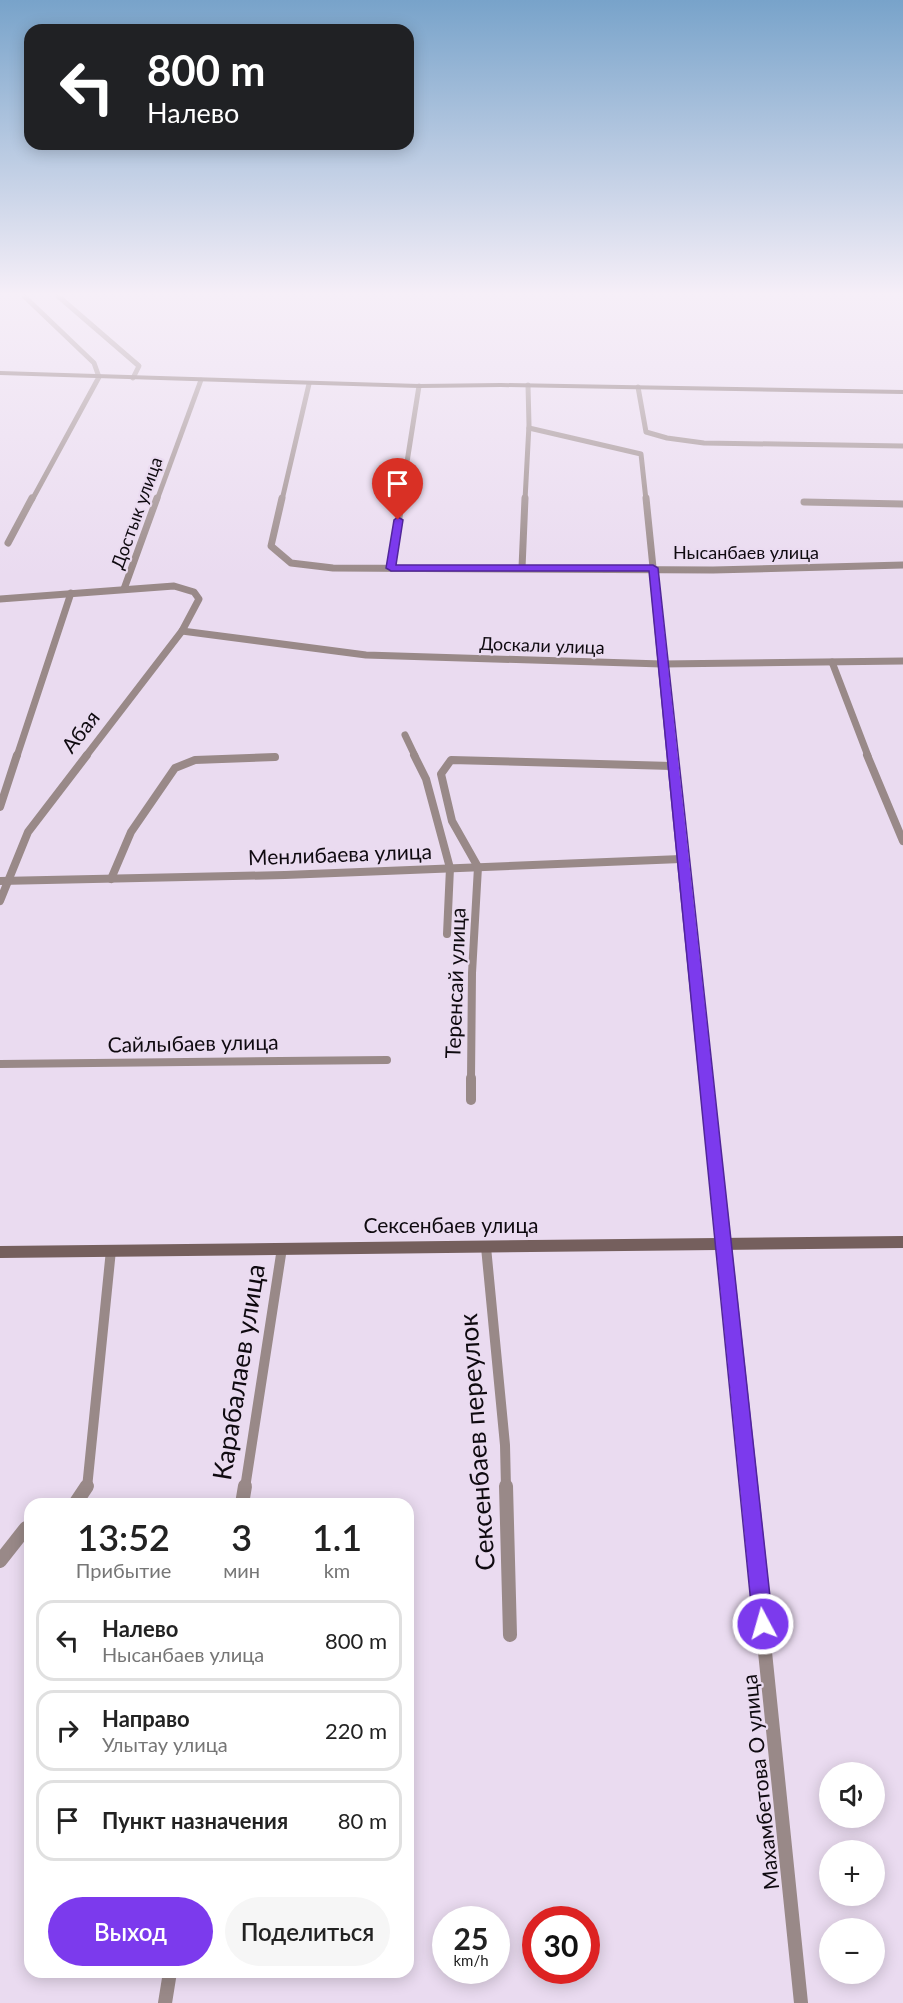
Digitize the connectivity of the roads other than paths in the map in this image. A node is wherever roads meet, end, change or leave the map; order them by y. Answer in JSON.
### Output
{"nodes":[{"id":1,"x":92,"y":389,"type":"edge"},
{"id":2,"x":198,"y":389,"type":"edge"},
{"id":3,"x":308,"y":389,"type":"edge"},
{"id":4,"x":418,"y":389,"type":"edge"},
{"id":5,"x":528,"y":389,"type":"edge"},
{"id":6,"x":638,"y":389,"type":"edge"},
{"id":7,"x":769,"y":389,"type":"edge"},
{"id":8,"x":903,"y":392,"type":"edge"},
{"id":9,"x":529,"y":428,"type":"junction"},
{"id":10,"x":903,"y":446,"type":"edge"},
{"id":11,"x":804,"y":502,"type":"dead end"},
{"id":12,"x":903,"y":504,"type":"edge"},
{"id":13,"x":8,"y":543,"type":"dead end"},
{"id":14,"x":903,"y":565,"type":"edge"},
{"id":15,"x":391,"y":568,"type":"junction"},
{"id":16,"x":522,"y":568,"type":"junction"},
{"id":17,"x":653,"y":568,"type":"junction"},
{"id":18,"x":124,"y":589,"type":"junction"},
{"id":19,"x":71,"y":593,"type":"junction"},
{"id":20,"x":0,"y":599,"type":"edge"},
{"id":21,"x":182,"y":631,"type":"junction"},
{"id":22,"x":903,"y":661,"type":"edge"},
{"id":23,"x":832,"y":662,"type":"junction"},
{"id":24,"x":662,"y":664,"type":"junction"},
{"id":25,"x":405,"y":735,"type":"dead end"},
{"id":26,"x":275,"y":757,"type":"dead end"},
{"id":27,"x":672,"y":765,"type":"junction"},
{"id":28,"x":0,"y":807,"type":"edge"},
{"id":29,"x":903,"y":841,"type":"edge"},
{"id":30,"x":681,"y":859,"type":"junction"},
{"id":31,"x":478,"y":867,"type":"junction"},
{"id":32,"x":450,"y":868,"type":"junction"},
{"id":33,"x":111,"y":879,"type":"junction"},
{"id":34,"x":5,"y":881,"type":"edge"},
{"id":35,"x":0,"y":901,"type":"edge"},
{"id":36,"x":447,"y":934,"type":"dead end"},
{"id":37,"x":387,"y":1060,"type":"dead end"},
{"id":38,"x":0,"y":1064,"type":"edge"},
{"id":39,"x":471,"y":1100,"type":"dead end"},
{"id":40,"x":903,"y":1242,"type":"edge"},
{"id":41,"x":725,"y":1245,"type":"junction"},
{"id":42,"x":486,"y":1246,"type":"junction"},
{"id":43,"x":282,"y":1248,"type":"junction"},
{"id":44,"x":111,"y":1250,"type":"junction"},
{"id":45,"x":0,"y":1252,"type":"edge"},
{"id":46,"x":80,"y":1498,"type":"edge"},
{"id":47,"x":243,"y":1498,"type":"edge"},
{"id":48,"x":24,"y":1532,"type":"edge"},
{"id":49,"x":0,"y":1561,"type":"edge"},
{"id":50,"x":510,"y":1635,"type":"dead end"},
{"id":51,"x":169,"y":1978,"type":"edge"},
{"id":52,"x":165,"y":2003,"type":"edge"},
{"id":53,"x":801,"y":2003,"type":"edge"}],
"edges":[{"from":1,"to":13,"type":"street"},
{"from":2,"to":18,"type":"street","name":"Достык улица"},
{"from":3,"to":15,"type":"street","name":"Нысанбаев улица"},
{"from":4,"to":15,"type":"street"},
{"from":5,"to":9,"type":"street"},
{"from":6,"to":10,"type":"street"},
{"from":7,"to":8,"type":"street"},
{"from":9,"to":16,"type":"street"},
{"from":9,"to":17,"type":"street","name":"Махамбетова О улица"},
{"from":11,"to":12,"type":"street"},
{"from":14,"to":17,"type":"street","name":"Нысанбаев улица"},
{"from":15,"to":16,"type":"street","name":"Нысанбаев улица"},
{"from":16,"to":17,"type":"street","name":"Нысанбаев улица"},
{"from":17,"to":24,"type":"street","name":"Махамбетова О улица"},
{"from":18,"to":19,"type":"street"},
{"from":18,"to":21,"type":"street","name":"Абая"},
{"from":19,"to":20,"type":"street"},
{"from":19,"to":28,"type":"street"},
{"from":21,"to":24,"type":"street","name":"Доскали улица"},
{"from":21,"to":34,"type":"street","name":"Абая"},
{"from":22,"to":23,"type":"street","name":"Доскали улица"},
{"from":23,"to":24,"type":"street","name":"Доскали улица"},
{"from":23,"to":29,"type":"street"},
{"from":24,"to":27,"type":"street","name":"Махамбетова О улица"},
{"from":25,"to":32,"type":"street","name":"Теренсай улица"},
{"from":26,"to":33,"type":"street"},
{"from":27,"to":30,"type":"street","name":"Махамбетова О улица"},
{"from":27,"to":31,"type":"street"},
{"from":30,"to":31,"type":"street","name":"Менлибаева улица"},
{"from":30,"to":41,"type":"street","name":"Махамбетова О улица"},
{"from":31,"to":32,"type":"street","name":"Менлибаева улица"},
{"from":31,"to":39,"type":"street","name":"Теренсай улица"},
{"from":32,"to":33,"type":"street","name":"Менлибаева улица"},
{"from":32,"to":36,"type":"street","name":"Теренсай улица"},
{"from":33,"to":34,"type":"street","name":"Менлибаева улица"},
{"from":34,"to":35,"type":"street","name":"Абая"},
{"from":37,"to":38,"type":"street","name":"Сайлыбаев улица"},
{"from":40,"to":41,"type":"street","name":"Сексенбаев улица"},
{"from":41,"to":42,"type":"street","name":"Сексенбаев улица"},
{"from":41,"to":53,"type":"street","name":"Махамбетова О улица"},
{"from":42,"to":43,"type":"street","name":"Сексенбаев улица"},
{"from":42,"to":50,"type":"street","name":"Сексенбаев переулок"},
{"from":43,"to":44,"type":"street","name":"Сексенбаев улица"},
{"from":43,"to":47,"type":"street","name":"Карабалаев улица"},
{"from":44,"to":45,"type":"street","name":"Сексенбаев улица"},
{"from":44,"to":46,"type":"street"},
{"from":48,"to":49,"type":"street"},
{"from":51,"to":52,"type":"street"}]}
